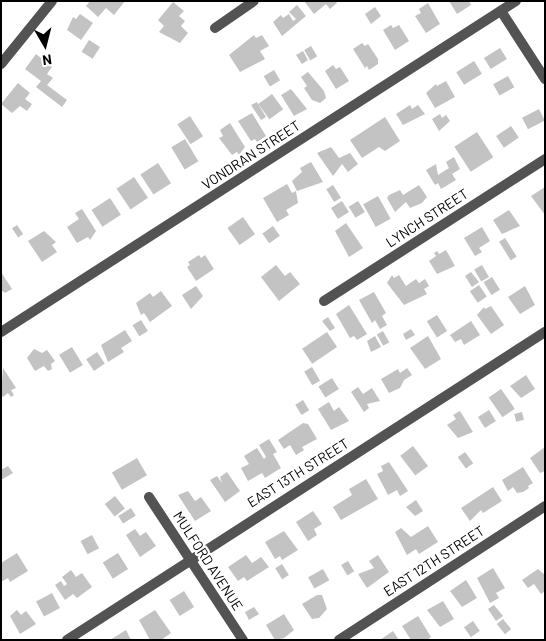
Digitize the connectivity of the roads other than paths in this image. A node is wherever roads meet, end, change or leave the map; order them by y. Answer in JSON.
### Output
{"nodes":[{"id":1,"x":52,"y":1,"type":"edge"},
{"id":2,"x":254,"y":1,"type":"edge"},
{"id":3,"x":516,"y":1,"type":"edge"},
{"id":4,"x":501,"y":11,"type":"junction"},
{"id":5,"x":215,"y":28,"type":"dead end"},
{"id":6,"x":1,"y":64,"type":"edge"},
{"id":7,"x":545,"y":79,"type":"edge"},
{"id":8,"x":545,"y":159,"type":"edge"},
{"id":9,"x":324,"y":301,"type":"dead end"},
{"id":10,"x":1,"y":332,"type":"edge"},
{"id":11,"x":545,"y":332,"type":"edge"},
{"id":12,"x":149,"y":497,"type":"dead end"},
{"id":13,"x":545,"y":506,"type":"edge"},
{"id":14,"x":190,"y":558,"type":"junction"},
{"id":15,"x":67,"y":640,"type":"edge"},
{"id":16,"x":243,"y":640,"type":"edge"},
{"id":17,"x":338,"y":640,"type":"edge"}],
"edges":[{"from":1,"to":6,"type":"street"},
{"from":2,"to":5,"type":"street"},
{"from":3,"to":4,"type":"street","name":"VONDRAN STREET"},
{"from":4,"to":7,"type":"street"},
{"from":4,"to":10,"type":"street","name":"VONDRAN STREET"},
{"from":8,"to":9,"type":"street","name":"LYNCH STREET"},
{"from":11,"to":14,"type":"street","name":"EAST 13TH STREET"},
{"from":12,"to":14,"type":"street","name":"MULFORD AVENUE"},
{"from":13,"to":17,"type":"street","name":"EAST 12TH STREET"},
{"from":14,"to":15,"type":"street","name":"EAST 13TH STREET"},
{"from":14,"to":16,"type":"street","name":"MULFORD AVENUE"}]}
